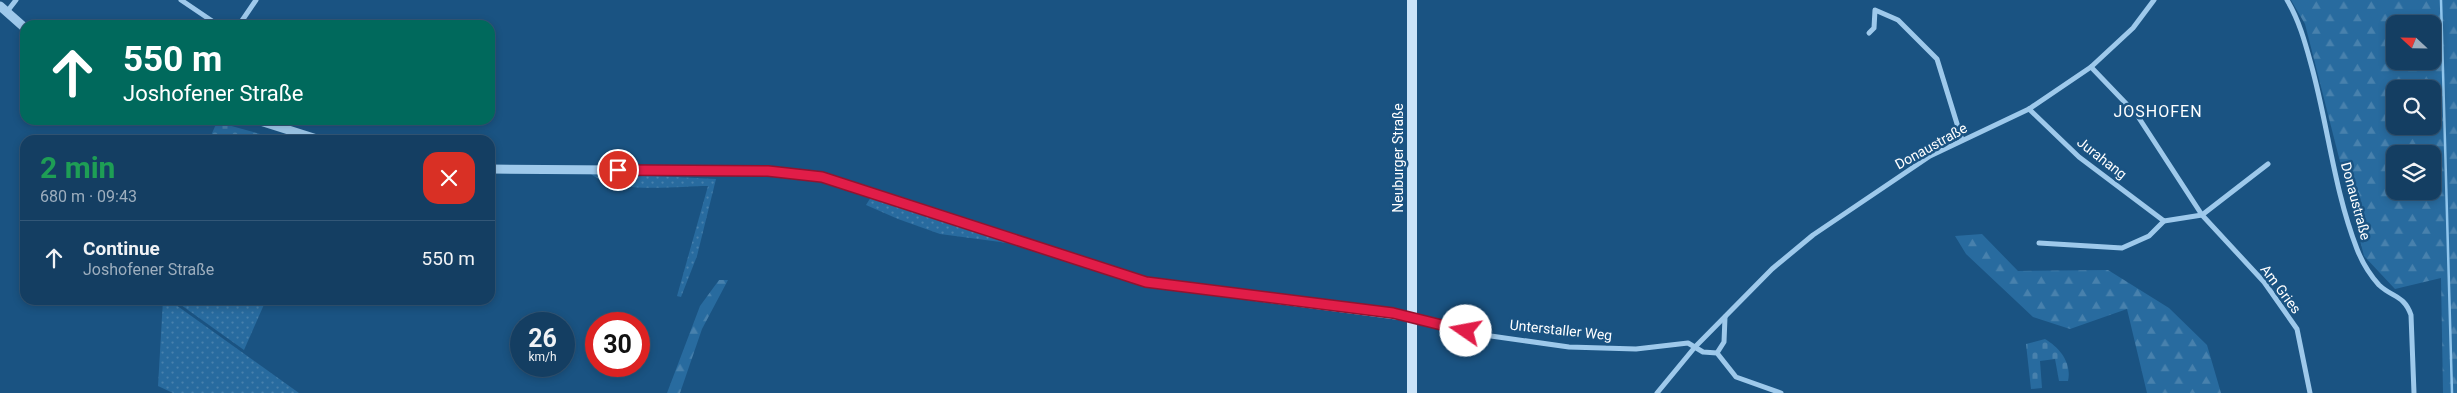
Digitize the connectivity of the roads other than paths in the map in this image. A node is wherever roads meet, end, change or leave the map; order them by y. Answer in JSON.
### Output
{"nodes":[{"id":1,"x":16,"y":0,"type":"edge"},
{"id":2,"x":181,"y":0,"type":"edge"},
{"id":3,"x":256,"y":0,"type":"edge"},
{"id":4,"x":1412,"y":0,"type":"edge"},
{"id":5,"x":2154,"y":0,"type":"edge"},
{"id":6,"x":2287,"y":0,"type":"edge"},
{"id":7,"x":2,"y":10,"type":"edge"},
{"id":8,"x":211,"y":20,"type":"edge"},
{"id":9,"x":242,"y":20,"type":"edge"},
{"id":10,"x":20,"y":24,"type":"edge"},
{"id":11,"x":1869,"y":33,"type":"dead end"},
{"id":12,"x":2091,"y":67,"type":"junction"},
{"id":13,"x":2029,"y":109,"type":"junction"},
{"id":14,"x":273,"y":125,"type":"edge"},
{"id":15,"x":304,"y":135,"type":"edge"},
{"id":16,"x":1962,"y":140,"type":"junction"},
{"id":17,"x":2268,"y":164,"type":"dead end"},
{"id":18,"x":495,"y":169,"type":"edge"},
{"id":19,"x":2202,"y":216,"type":"junction"},
{"id":20,"x":2164,"y":221,"type":"junction"},
{"id":21,"x":2039,"y":243,"type":"dead end"},
{"id":22,"x":1411,"y":317,"type":"junction"},
{"id":23,"x":1724,"y":317,"type":"junction"},
{"id":24,"x":1695,"y":347,"type":"junction"},
{"id":25,"x":1717,"y":353,"type":"junction"},
{"id":26,"x":1412,"y":393,"type":"edge"},
{"id":27,"x":1657,"y":393,"type":"edge"},
{"id":28,"x":1781,"y":393,"type":"edge"},
{"id":29,"x":2310,"y":393,"type":"edge"},
{"id":30,"x":2414,"y":393,"type":"edge"}],
"edges":[{"from":1,"to":7,"type":"street"},
{"from":2,"to":8,"type":"street"},
{"from":3,"to":9,"type":"street"},
{"from":4,"to":22,"type":"main road","name":"Neuburger Straße"},
{"from":5,"to":12,"type":"street","name":"Donaustraße"},
{"from":6,"to":30,"type":"street","name":"Donaustraße"},
{"from":7,"to":10,"type":"street"},
{"from":11,"to":16,"type":"street"},
{"from":12,"to":13,"type":"street","name":"Donaustraße"},
{"from":12,"to":19,"type":"street","name":"Am Gries"},
{"from":13,"to":16,"type":"street","name":"Donaustraße"},
{"from":13,"to":20,"type":"street","name":"Jurahang"},
{"from":14,"to":15,"type":"street"},
{"from":16,"to":23,"type":"street","name":"Donaustraße"},
{"from":17,"to":19,"type":"street"},
{"from":18,"to":22,"type":"street","name":"Unterstaller Weg"},
{"from":19,"to":20,"type":"street"},
{"from":19,"to":29,"type":"street","name":"Am Gries"},
{"from":20,"to":21,"type":"street"},
{"from":22,"to":24,"type":"street","name":"Unterstaller Weg"},
{"from":22,"to":26,"type":"main road","name":"Neuburger Straße"},
{"from":23,"to":24,"type":"street"},
{"from":23,"to":25,"type":"street"},
{"from":24,"to":25,"type":"street","name":"Unterstaller Weg"},
{"from":24,"to":27,"type":"street"},
{"from":25,"to":28,"type":"street"}]}
